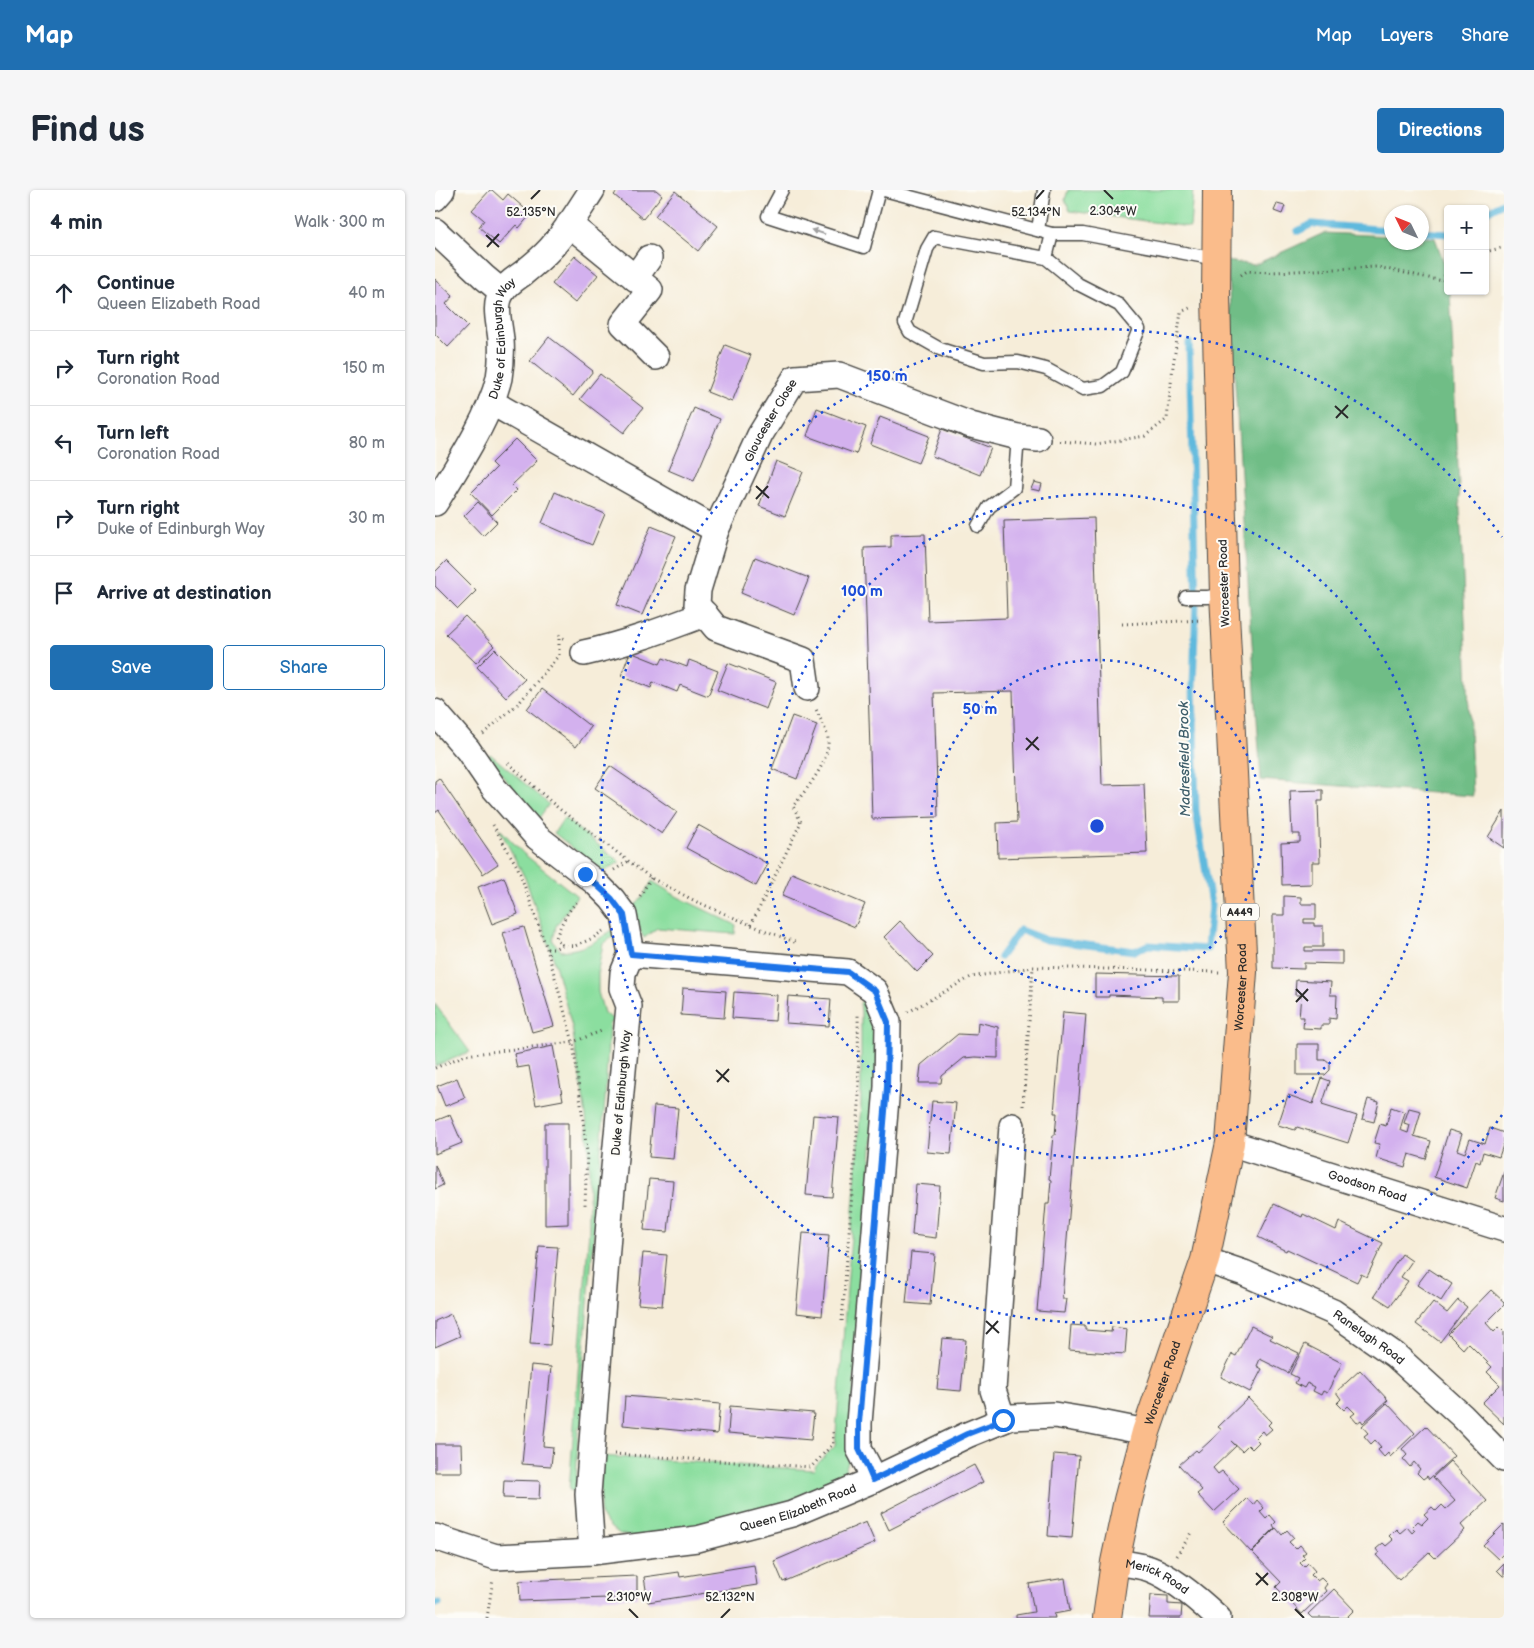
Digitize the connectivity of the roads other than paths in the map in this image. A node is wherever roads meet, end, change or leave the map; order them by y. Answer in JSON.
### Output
{"nodes":[{"id":1,"x":441,"y":190,"type":"edge"},
{"id":2,"x":592,"y":190,"type":"edge"},
{"id":3,"x":781,"y":190,"type":"edge"},
{"id":4,"x":879,"y":190,"type":"edge"},
{"id":5,"x":884,"y":190,"type":"edge"},
{"id":6,"x":1044,"y":190,"type":"edge"},
{"id":7,"x":1217,"y":190,"type":"edge"},
{"id":8,"x":435,"y":198,"type":"edge"},
{"id":9,"x":569,"y":224,"type":"junction"},
{"id":10,"x":1038,"y":230,"type":"junction"},
{"id":11,"x":435,"y":231,"type":"edge"},
{"id":12,"x":1052,"y":234,"type":"junction"},
{"id":13,"x":1046,"y":258,"type":"junction"},
{"id":14,"x":1216,"y":259,"type":"junction"},
{"id":15,"x":502,"y":292,"type":"junction"},
{"id":16,"x":656,"y":357,"type":"dead end"},
{"id":17,"x":491,"y":402,"type":"junction"},
{"id":18,"x":1028,"y":438,"type":"joint"},
{"id":19,"x":435,"y":503,"type":"edge"},
{"id":20,"x":978,"y":526,"type":"dead end"},
{"id":21,"x":716,"y":530,"type":"junction"},
{"id":22,"x":1216,"y":596,"type":"junction"},
{"id":23,"x":1186,"y":597,"type":"dead end"},
{"id":24,"x":705,"y":614,"type":"junction"},
{"id":25,"x":584,"y":653,"type":"road end"},
{"id":26,"x":807,"y":688,"type":"road end"},
{"id":27,"x":435,"y":712,"type":"edge"},
{"id":28,"x":631,"y":954,"type":"junction"},
{"id":29,"x":1012,"y":1126,"type":"road end"},
{"id":30,"x":1230,"y":1143,"type":"junction"},
{"id":31,"x":1504,"y":1229,"type":"edge"},
{"id":32,"x":1205,"y":1260,"type":"junction"},
{"id":33,"x":1003,"y":1420,"type":"junction"},
{"id":34,"x":1147,"y":1432,"type":"junction"},
{"id":35,"x":1504,"y":1459,"type":"edge"},
{"id":36,"x":873,"y":1480,"type":"junction"},
{"id":37,"x":435,"y":1537,"type":"edge"},
{"id":38,"x":592,"y":1552,"type":"junction"},
{"id":39,"x":1115,"y":1562,"type":"junction"},
{"id":40,"x":1107,"y":1618,"type":"edge"},
{"id":41,"x":1218,"y":1618,"type":"edge"}],
"edges":[{"from":1,"to":8,"type":"street"},
{"from":2,"to":9,"type":"street","name":"Duke of Edinburgh Way"},
{"from":4,"to":3,"type":"lane","one_way":true},
{"from":5,"to":10,"type":"lane"},
{"from":6,"to":10,"type":"lane"},
{"from":7,"to":14,"type":"highway","name":"Worcester Road","number":"A449"},
{"from":9,"to":15,"type":"street","name":"Duke of Edinburgh Way"},
{"from":9,"to":16,"type":"street"},
{"from":10,"to":12,"type":"lane"},
{"from":11,"to":15,"type":"street"},
{"from":12,"to":13,"type":"lane"},
{"from":12,"to":14,"type":"lane"},
{"from":13,"to":13,"type":"lane"},
{"from":14,"to":22,"type":"highway","name":"Worcester Road","number":"A449"},
{"from":15,"to":17,"type":"street","name":"Duke of Edinburgh Way"},
{"from":17,"to":19,"type":"street","name":"Duke of Edinburgh Way"},
{"from":17,"to":21,"type":"street"},
{"from":18,"to":20,"type":"lane"},
{"from":18,"to":21,"type":"street","name":"Gloucester Close"},
{"from":21,"to":24,"type":"street","name":"Gloucester Close"},
{"from":22,"to":23,"type":"lane"},
{"from":22,"to":30,"type":"highway","name":"Worcester Road","number":"A449"},
{"from":24,"to":25,"type":"street"},
{"from":24,"to":26,"type":"street","name":"Gloucester Close"},
{"from":27,"to":28,"type":"street","name":"Duke of Edinburgh Way"},
{"from":28,"to":36,"type":"street"},
{"from":28,"to":38,"type":"street","name":"Duke of Edinburgh Way"},
{"from":29,"to":33,"type":"street"},
{"from":30,"to":31,"type":"street","name":"Goodson Road"},
{"from":30,"to":32,"type":"highway","name":"Worcester Road","number":"A449"},
{"from":32,"to":34,"type":"highway","name":"Worcester Road","number":"A449"},
{"from":32,"to":35,"type":"street","name":"Ranelagh Road"},
{"from":33,"to":34,"type":"street","name":"Queen Elizabeth Road"},
{"from":33,"to":36,"type":"street","name":"Queen Elizabeth Road"},
{"from":34,"to":39,"type":"highway","name":"Worcester Road","number":"A449"},
{"from":36,"to":38,"type":"street","name":"Queen Elizabeth Road"},
{"from":37,"to":38,"type":"street","name":"Queen Elizabeth Road"},
{"from":39,"to":40,"type":"highway","name":"Worcester Road","number":"A449"},
{"from":39,"to":41,"type":"street","name":"Merick Road"}]}
